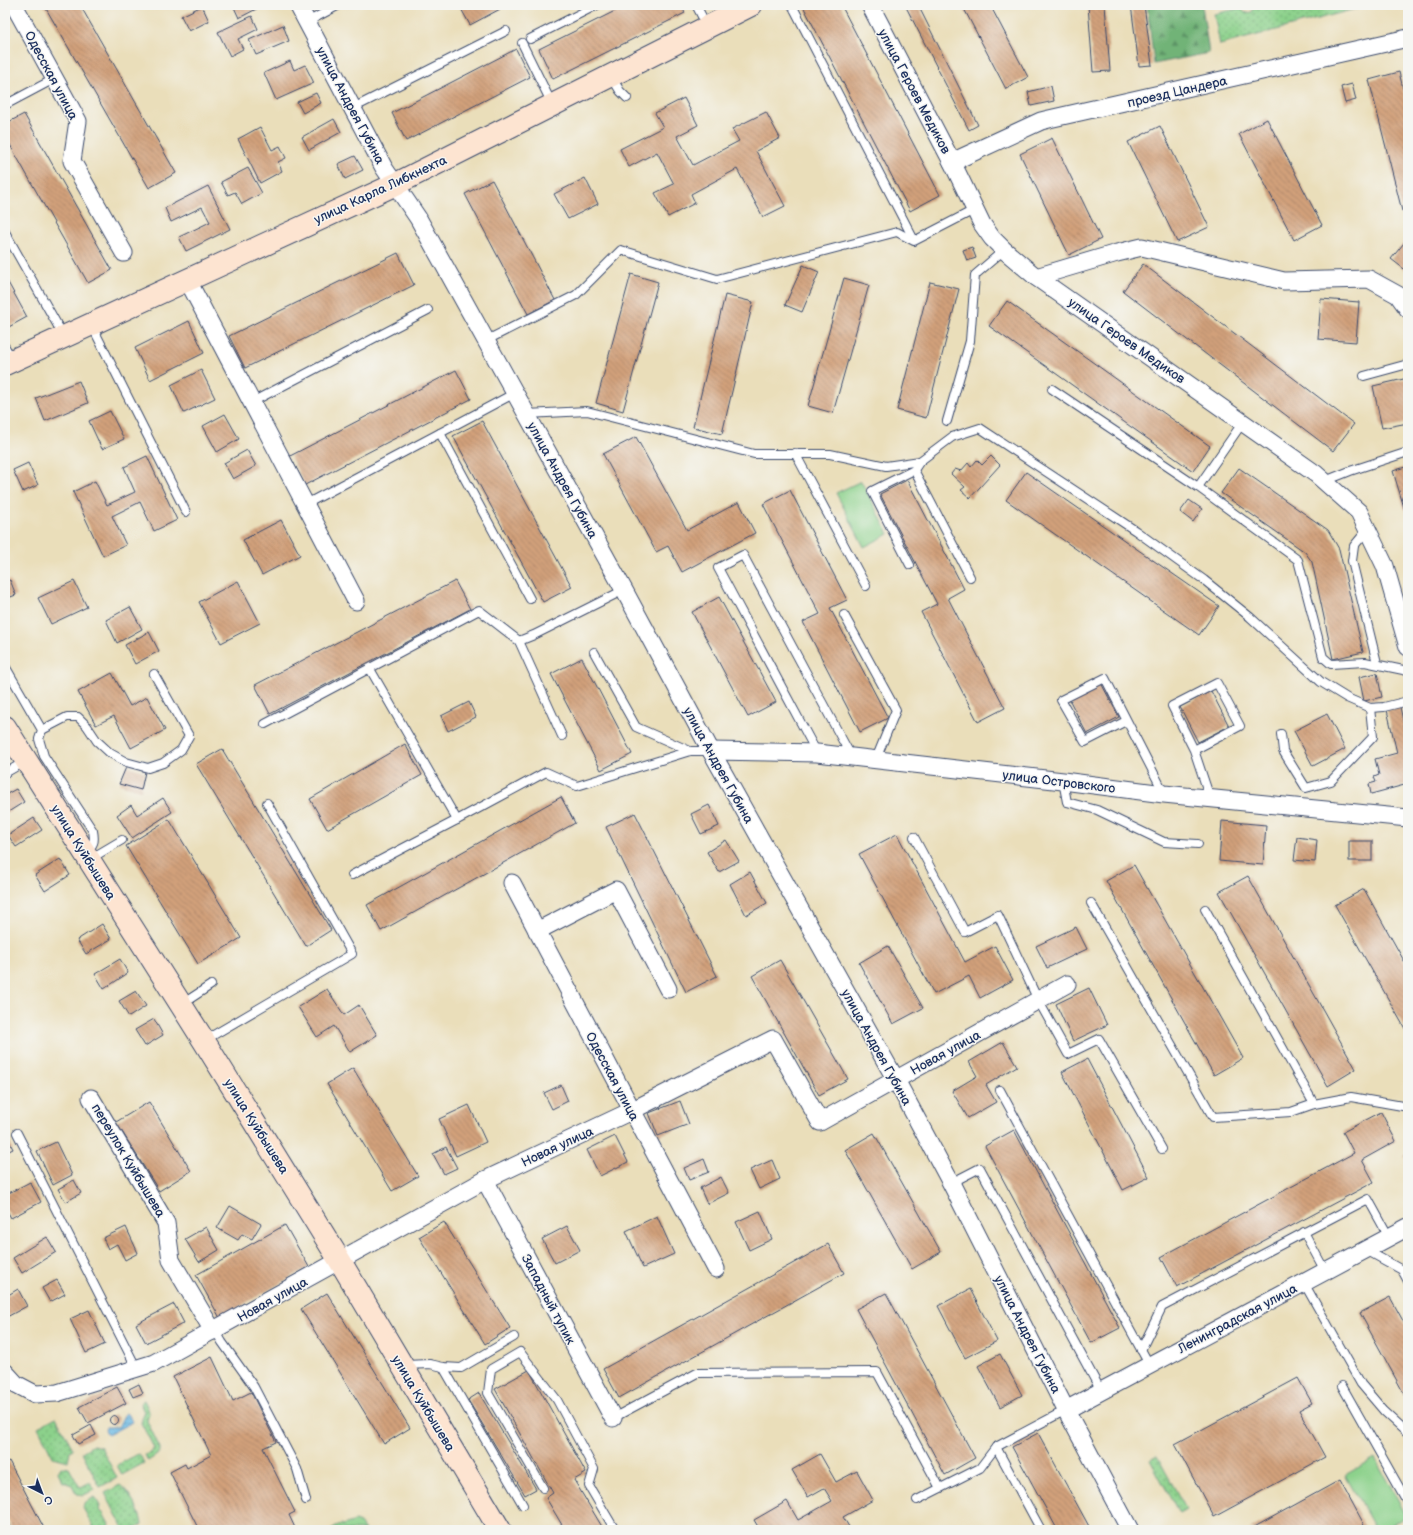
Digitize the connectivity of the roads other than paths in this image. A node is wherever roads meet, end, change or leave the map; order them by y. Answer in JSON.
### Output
{"nodes":[{"id":1,"x":14,"y":5,"type":"edge"},
{"id":2,"x":298,"y":5,"type":"edge"},
{"id":3,"x":339,"y":5,"type":"edge"},
{"id":4,"x":597,"y":5,"type":"edge"},
{"id":5,"x":696,"y":5,"type":"edge"},
{"id":6,"x":751,"y":5,"type":"edge"},
{"id":7,"x":792,"y":5,"type":"edge"},
{"id":8,"x":870,"y":5,"type":"edge"},
{"id":9,"x":307,"y":22,"type":"junction"},
{"id":10,"x":707,"y":27,"type":"junction"},
{"id":11,"x":506,"y":31,"type":"dead end"},
{"id":12,"x":1408,"y":38,"type":"edge"},
{"id":13,"x":530,"y":39,"type":"dead end"},
{"id":14,"x":522,"y":43,"type":"dead end"},
{"id":15,"x":611,"y":75,"type":"junction"},
{"id":16,"x":54,"y":79,"type":"junction"},
{"id":17,"x":627,"y":98,"type":"dead end"},
{"id":18,"x":5,"y":105,"type":"edge"},
{"id":19,"x":552,"y":105,"type":"junction"},
{"id":20,"x":353,"y":108,"type":"junction"},
{"id":21,"x":952,"y":162,"type":"junction"},
{"id":22,"x":396,"y":184,"type":"junction"},
{"id":23,"x":976,"y":209,"type":"junction"},
{"id":24,"x":5,"y":232,"type":"edge"},
{"id":25,"x":914,"y":241,"type":"junction"},
{"id":26,"x":1004,"y":250,"type":"junction"},
{"id":27,"x":124,"y":253,"type":"dead end"},
{"id":28,"x":1036,"y":277,"type":"junction"},
{"id":29,"x":187,"y":279,"type":"junction"},
{"id":30,"x":1408,"y":309,"type":"edge"},
{"id":31,"x":428,"y":310,"type":"dead end"},
{"id":32,"x":91,"y":324,"type":"junction"},
{"id":33,"x":64,"y":336,"type":"junction"},
{"id":34,"x":485,"y":341,"type":"junction"},
{"id":35,"x":7,"y":357,"type":"edge"},
{"id":36,"x":1408,"y":364,"type":"edge"},
{"id":37,"x":1364,"y":376,"type":"dead end"},
{"id":38,"x":1052,"y":389,"type":"dead end"},
{"id":39,"x":515,"y":393,"type":"junction"},
{"id":40,"x":252,"y":402,"type":"junction"},
{"id":41,"x":527,"y":414,"type":"junction"},
{"id":42,"x":947,"y":421,"type":"dead end"},
{"id":43,"x":1243,"y":422,"type":"junction"},
{"id":44,"x":440,"y":433,"type":"junction"},
{"id":45,"x":1408,"y":452,"type":"edge"},
{"id":46,"x":794,"y":454,"type":"junction"},
{"id":47,"x":920,"y":461,"type":"junction"},
{"id":48,"x":914,"y":470,"type":"junction"},
{"id":49,"x":1325,"y":481,"type":"junction"},
{"id":50,"x":1198,"y":487,"type":"junction"},
{"id":51,"x":306,"y":504,"type":"junction"},
{"id":52,"x":186,"y":512,"type":"dead end"},
{"id":53,"x":1368,"y":529,"type":"junction"},
{"id":54,"x":910,"y":565,"type":"dead end"},
{"id":55,"x":970,"y":577,"type":"dead end"},
{"id":56,"x":866,"y":586,"type":"dead end"},
{"id":57,"x":624,"y":590,"type":"junction"},
{"id":58,"x":530,"y":599,"type":"dead end"},
{"id":59,"x":356,"y":600,"type":"dead end"},
{"id":60,"x":844,"y":615,"type":"dead end"},
{"id":61,"x":519,"y":642,"type":"junction"},
{"id":62,"x":1408,"y":647,"type":"edge"},
{"id":63,"x":594,"y":652,"type":"dead end"},
{"id":64,"x":1377,"y":663,"type":"junction"},
{"id":65,"x":5,"y":666,"type":"edge"},
{"id":66,"x":370,"y":669,"type":"junction"},
{"id":67,"x":1408,"y":671,"type":"edge"},
{"id":68,"x":154,"y":674,"type":"dead end"},
{"id":69,"x":1408,"y":702,"type":"edge"},
{"id":70,"x":1370,"y":708,"type":"junction"},
{"id":71,"x":1126,"y":721,"type":"junction"},
{"id":72,"x":265,"y":724,"type":"dead end"},
{"id":73,"x":5,"y":727,"type":"edge"},
{"id":74,"x":42,"y":730,"type":"junction"},
{"id":75,"x":1281,"y":734,"type":"dead end"},
{"id":76,"x":562,"y":736,"type":"dead end"},
{"id":77,"x":1194,"y":750,"type":"junction"},
{"id":78,"x":690,"y":751,"type":"junction"},
{"id":79,"x":711,"y":751,"type":"junction"},
{"id":80,"x":817,"y":753,"type":"junction"},
{"id":81,"x":851,"y":756,"type":"junction"},
{"id":82,"x":876,"y":759,"type":"junction"},
{"id":83,"x":26,"y":761,"type":"junction"},
{"id":84,"x":5,"y":772,"type":"edge"},
{"id":85,"x":1063,"y":781,"type":"junction"},
{"id":86,"x":1164,"y":794,"type":"junction"},
{"id":87,"x":1210,"y":798,"type":"junction"},
{"id":88,"x":267,"y":803,"type":"dead end"},
{"id":89,"x":1408,"y":818,"type":"edge"},
{"id":90,"x":457,"y":820,"type":"junction"},
{"id":91,"x":914,"y":837,"type":"dead end"},
{"id":92,"x":122,"y":840,"type":"dead end"},
{"id":93,"x":1198,"y":844,"type":"dead end"},
{"id":94,"x":87,"y":856,"type":"junction"},
{"id":95,"x":352,"y":875,"type":"dead end"},
{"id":96,"x":512,"y":883,"type":"dead end"},
{"id":97,"x":1091,"y":903,"type":"dead end"},
{"id":98,"x":1205,"y":909,"type":"dead end"},
{"id":99,"x":537,"y":931,"type":"junction"},
{"id":100,"x":1067,"y":984,"type":"dead end"},
{"id":101,"x":211,"y":985,"type":"dead end"},
{"id":102,"x":668,"y":989,"type":"dead end"},
{"id":103,"x":1038,"y":1000,"type":"junction"},
{"id":104,"x":181,"y":1004,"type":"junction"},
{"id":105,"x":204,"y":1041,"type":"junction"},
{"id":106,"x":896,"y":1080,"type":"junction"},
{"id":107,"x":1000,"y":1090,"type":"dead end"},
{"id":108,"x":91,"y":1098,"type":"dead end"},
{"id":109,"x":1314,"y":1104,"type":"junction"},
{"id":110,"x":1408,"y":1107,"type":"edge"},
{"id":111,"x":631,"y":1111,"type":"junction"},
{"id":112,"x":17,"y":1133,"type":"dead end"},
{"id":113,"x":1162,"y":1149,"type":"dead end"},
{"id":114,"x":485,"y":1180,"type":"junction"},
{"id":115,"x":951,"y":1183,"type":"junction"},
{"id":116,"x":1408,"y":1227,"type":"edge"},
{"id":117,"x":1304,"y":1232,"type":"junction"},
{"id":118,"x":1389,"y":1237,"type":"junction"},
{"id":119,"x":1365,"y":1250,"type":"junction"},
{"id":120,"x":340,"y":1261,"type":"junction"},
{"id":121,"x":716,"y":1269,"type":"dead end"},
{"id":122,"x":1325,"y":1271,"type":"junction"},
{"id":123,"x":1408,"y":1281,"type":"edge"},
{"id":124,"x":1304,"y":1282,"type":"junction"},
{"id":125,"x":214,"y":1330,"type":"junction"},
{"id":126,"x":514,"y":1337,"type":"dead end"},
{"id":127,"x":1141,"y":1350,"type":"junction"},
{"id":128,"x":402,"y":1365,"type":"junction"},
{"id":129,"x":1150,"y":1366,"type":"junction"},
{"id":130,"x":443,"y":1367,"type":"junction"},
{"id":131,"x":137,"y":1369,"type":"junction"},
{"id":132,"x":5,"y":1372,"type":"edge"},
{"id":133,"x":1342,"y":1386,"type":"dead end"},
{"id":134,"x":1101,"y":1391,"type":"junction"},
{"id":135,"x":1066,"y":1410,"type":"junction"},
{"id":136,"x":613,"y":1418,"type":"joint"},
{"id":137,"x":1408,"y":1433,"type":"edge"},
{"id":138,"x":996,"y":1447,"type":"junction"},
{"id":139,"x":543,"y":1488,"type":"dead end"},
{"id":140,"x":940,"y":1488,"type":"junction"},
{"id":141,"x":306,"y":1500,"type":"dead end"},
{"id":142,"x":917,"y":1500,"type":"dead end"},
{"id":143,"x":1408,"y":1503,"type":"edge"},
{"id":144,"x":523,"y":1505,"type":"dead end"},
{"id":145,"x":500,"y":1530,"type":"edge"},
{"id":146,"x":615,"y":1530,"type":"edge"},
{"id":147,"x":1041,"y":1530,"type":"edge"},
{"id":148,"x":1130,"y":1530,"type":"edge"}],
"edges":[{"from":1,"to":16,"type":"street","name":"Одесская улица"},
{"from":2,"to":9,"type":"street","name":"улица Андрея Губина"},
{"from":3,"to":9,"type":"lane"},
{"from":4,"to":13,"type":"lane"},
{"from":5,"to":10,"type":"lane"},
{"from":6,"to":10,"type":"street","name":"улица Карла Либкнехта"},
{"from":7,"to":25,"type":"lane"},
{"from":8,"to":21,"type":"street","name":"улица Героев Медиков"},
{"from":9,"to":20,"type":"street","name":"улица Андрея Губина"},
{"from":10,"to":15,"type":"street","name":"улица Карла Либкнехта"},
{"from":11,"to":20,"type":"lane"},
{"from":12,"to":21,"type":"street","name":"проезд Цандера"},
{"from":14,"to":19,"type":"lane"},
{"from":15,"to":17,"type":"lane"},
{"from":15,"to":19,"type":"street","name":"улица Карла Либкнехта"},
{"from":16,"to":18,"type":"lane"},
{"from":16,"to":27,"type":"street","name":"Одесская улица"},
{"from":19,"to":22,"type":"street","name":"улица Карла Либкнехта"},
{"from":20,"to":22,"type":"street","name":"улица Андрея Губина"},
{"from":21,"to":23,"type":"street","name":"улица Героев Медиков"},
{"from":22,"to":29,"type":"street","name":"улица Карла Либкнехта"},
{"from":22,"to":34,"type":"street","name":"улица Андрея Губина"},
{"from":23,"to":25,"type":"lane"},
{"from":23,"to":26,"type":"street","name":"улица Героев Медиков"},
{"from":24,"to":33,"type":"lane"},
{"from":25,"to":34,"type":"lane"},
{"from":26,"to":28,"type":"street","name":"улица Героев Медиков"},
{"from":26,"to":42,"type":"lane"},
{"from":28,"to":30,"type":"street"},
{"from":28,"to":43,"type":"street","name":"улица Героев Медиков"},
{"from":29,"to":32,"type":"street","name":"улица Карла Либкнехта"},
{"from":29,"to":40,"type":"street"},
{"from":31,"to":40,"type":"lane"},
{"from":32,"to":33,"type":"street","name":"улица Карла Либкнехта"},
{"from":32,"to":52,"type":"lane"},
{"from":33,"to":35,"type":"street","name":"улица Карла Либкнехта"},
{"from":34,"to":39,"type":"street","name":"улица Андрея Губина"},
{"from":36,"to":37,"type":"lane"},
{"from":38,"to":50,"type":"lane"},
{"from":39,"to":41,"type":"street","name":"улица Андрея Губина"},
{"from":39,"to":44,"type":"lane"},
{"from":40,"to":51,"type":"street"},
{"from":41,"to":46,"type":"lane"},
{"from":41,"to":57,"type":"street","name":"улица Андрея Губина"},
{"from":43,"to":49,"type":"street","name":"улица Героев Медиков"},
{"from":43,"to":50,"type":"lane"},
{"from":44,"to":51,"type":"lane"},
{"from":44,"to":58,"type":"lane"},
{"from":45,"to":49,"type":"lane"},
{"from":46,"to":47,"type":"lane"},
{"from":46,"to":56,"type":"lane"},
{"from":47,"to":48,"type":"lane"},
{"from":47,"to":70,"type":"lane"},
{"from":48,"to":54,"type":"lane"},
{"from":48,"to":55,"type":"lane"},
{"from":49,"to":53,"type":"street","name":"улица Героев Медиков"},
{"from":50,"to":64,"type":"lane"},
{"from":51,"to":59,"type":"street"},
{"from":53,"to":62,"type":"street","name":"улица Героев Медиков"},
{"from":53,"to":64,"type":"lane"},
{"from":57,"to":61,"type":"lane"},
{"from":57,"to":79,"type":"street","name":"улица Андрея Губина"},
{"from":60,"to":82,"type":"lane"},
{"from":61,"to":66,"type":"lane"},
{"from":61,"to":76,"type":"lane"},
{"from":63,"to":78,"type":"lane"},
{"from":64,"to":67,"type":"lane"},
{"from":65,"to":74,"type":"lane"},
{"from":66,"to":72,"type":"lane"},
{"from":66,"to":90,"type":"lane"},
{"from":68,"to":74,"type":"lane"},
{"from":69,"to":70,"type":"lane"},
{"from":70,"to":75,"type":"lane"},
{"from":71,"to":71,"type":"lane"},
{"from":71,"to":86,"type":"lane"},
{"from":73,"to":83,"type":"street","name":"улица Куйбышева"},
{"from":74,"to":94,"type":"lane"},
{"from":77,"to":77,"type":"lane"},
{"from":77,"to":87,"type":"lane"},
{"from":78,"to":79,"type":"lane"},
{"from":78,"to":90,"type":"lane"},
{"from":79,"to":80,"type":"street","name":"улица Островского"},
{"from":79,"to":106,"type":"street","name":"улица Андрея Губина"},
{"from":80,"to":81,"type":"street","name":"улица Островского"},
{"from":80,"to":81,"type":"lane"},
{"from":81,"to":82,"type":"street","name":"улица Островского"},
{"from":82,"to":85,"type":"street","name":"улица Островского"},
{"from":83,"to":84,"type":"lane"},
{"from":83,"to":94,"type":"street","name":"улица Куйбышева"},
{"from":85,"to":86,"type":"street","name":"улица Островского"},
{"from":85,"to":93,"type":"lane"},
{"from":86,"to":87,"type":"street","name":"улица Островского"},
{"from":87,"to":89,"type":"street","name":"улица Островского"},
{"from":88,"to":105,"type":"lane"},
{"from":90,"to":95,"type":"lane"},
{"from":91,"to":103,"type":"lane"},
{"from":92,"to":94,"type":"lane"},
{"from":94,"to":104,"type":"street","name":"улица Куйбышева"},
{"from":96,"to":99,"type":"street","name":"Одесская улица"},
{"from":97,"to":109,"type":"lane"},
{"from":98,"to":109,"type":"lane"},
{"from":99,"to":102,"type":"street"},
{"from":99,"to":111,"type":"street","name":"Одесская улица"},
{"from":100,"to":103,"type":"street","name":"Новая улица"},
{"from":101,"to":104,"type":"lane"},
{"from":103,"to":106,"type":"street","name":"Новая улица"},
{"from":103,"to":113,"type":"lane"},
{"from":104,"to":105,"type":"street","name":"улица Куйбышева"},
{"from":105,"to":120,"type":"street","name":"улица Куйбышева"},
{"from":106,"to":111,"type":"street","name":"Новая улица"},
{"from":106,"to":115,"type":"street","name":"улица Андрея Губина"},
{"from":107,"to":127,"type":"lane"},
{"from":108,"to":125,"type":"street","name":"переулок Куйбышева"},
{"from":109,"to":110,"type":"lane"},
{"from":111,"to":114,"type":"street","name":"Новая улица"},
{"from":111,"to":121,"type":"street","name":"Одесская улица"},
{"from":112,"to":131,"type":"lane"},
{"from":114,"to":120,"type":"street","name":"Новая улица"},
{"from":114,"to":136,"type":"street","name":"Западный тупик"},
{"from":115,"to":134,"type":"lane"},
{"from":115,"to":135,"type":"street","name":"улица Андрея Губина"},
{"from":116,"to":118,"type":"street","name":"Ленинградская улица"},
{"from":117,"to":118,"type":"lane"},
{"from":117,"to":122,"type":"lane"},
{"from":117,"to":127,"type":"lane"},
{"from":118,"to":119,"type":"street","name":"Ленинградская улица"},
{"from":119,"to":122,"type":"street","name":"Ленинградская улица"},
{"from":119,"to":123,"type":"lane"},
{"from":120,"to":125,"type":"street","name":"Новая улица"},
{"from":120,"to":128,"type":"street","name":"улица Куйбышева"},
{"from":122,"to":124,"type":"street","name":"Ленинградская улица"},
{"from":124,"to":129,"type":"street","name":"Ленинградская улица"},
{"from":124,"to":137,"type":"lane"},
{"from":125,"to":131,"type":"street","name":"Новая улица"},
{"from":125,"to":141,"type":"lane"},
{"from":126,"to":130,"type":"lane"},
{"from":127,"to":129,"type":"lane"},
{"from":128,"to":130,"type":"lane"},
{"from":128,"to":145,"type":"street","name":"улица Куйбышева"},
{"from":129,"to":134,"type":"street","name":"Ленинградская улица"},
{"from":130,"to":144,"type":"lane"},
{"from":131,"to":132,"type":"street","name":"Новая улица"},
{"from":133,"to":143,"type":"lane"},
{"from":134,"to":135,"type":"street","name":"Ленинградская улица"},
{"from":135,"to":138,"type":"lane"},
{"from":135,"to":148,"type":"street","name":"улица Андрея Губина"},
{"from":136,"to":140,"type":"lane"},
{"from":138,"to":140,"type":"lane"},
{"from":138,"to":147,"type":"lane"},
{"from":139,"to":146,"type":"lane"},
{"from":140,"to":142,"type":"lane"}]}
